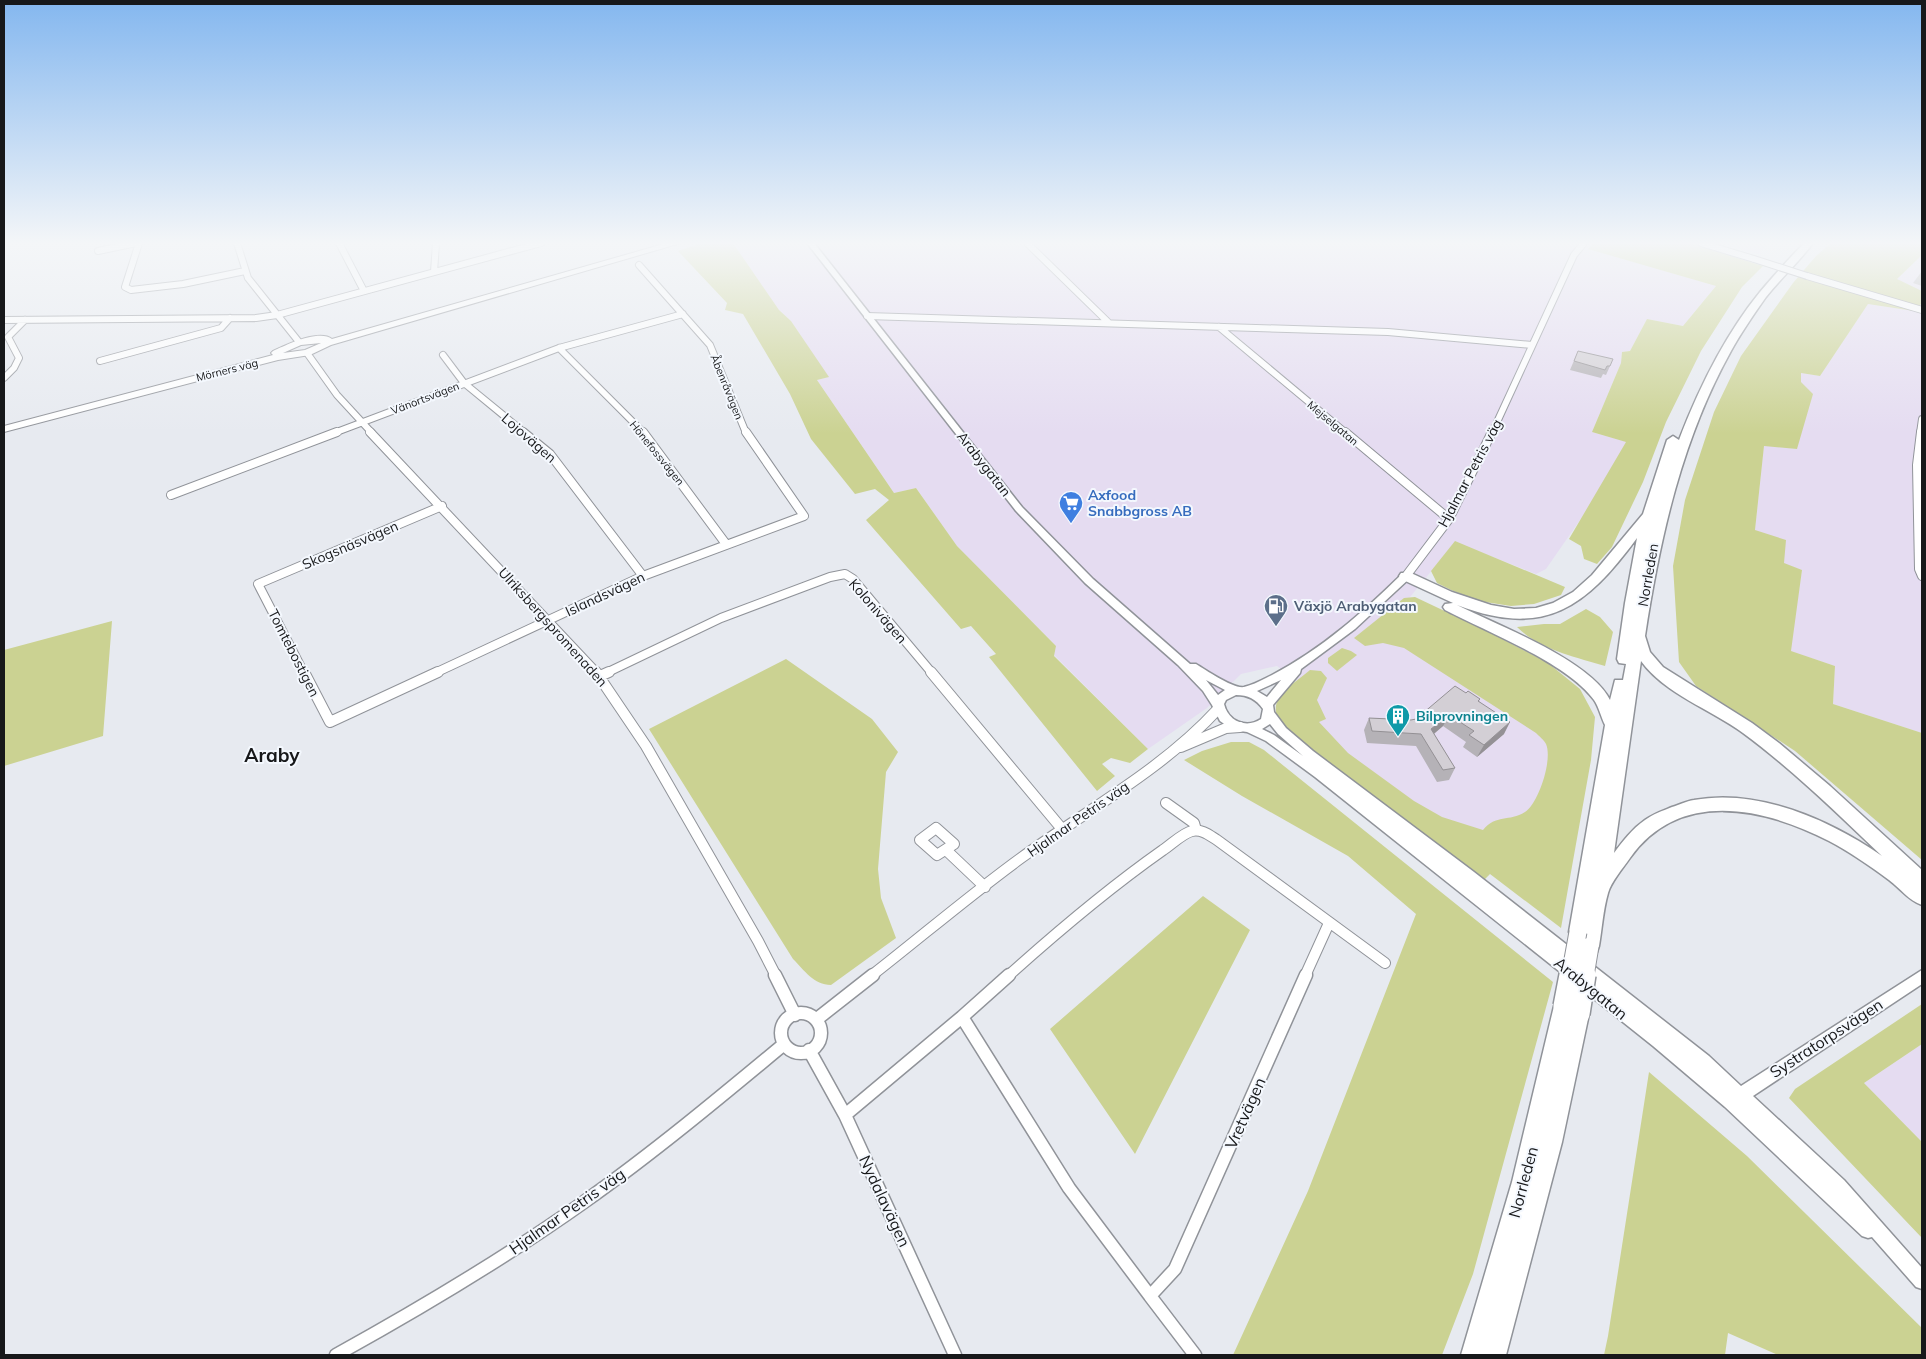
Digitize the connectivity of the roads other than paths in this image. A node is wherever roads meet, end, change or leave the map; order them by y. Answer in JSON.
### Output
{"nodes":[{"id":1,"x":271,"y":306,"type":"edge"},
{"id":2,"x":308,"y":306,"type":"edge"},
{"id":3,"x":451,"y":306,"type":"edge"},
{"id":4,"x":676,"y":306,"type":"edge"},
{"id":5,"x":860,"y":306,"type":"edge"},
{"id":6,"x":1092,"y":306,"type":"edge"},
{"id":7,"x":1550,"y":306,"type":"edge"},
{"id":8,"x":1743,"y":306,"type":"edge"},
{"id":9,"x":1754,"y":306,"type":"edge"},
{"id":10,"x":1910,"y":306,"type":"edge"},
{"id":11,"x":1922,"y":310,"type":"edge"},
{"id":12,"x":683,"y":314,"type":"junction"},
{"id":13,"x":277,"y":315,"type":"junction"},
{"id":14,"x":867,"y":316,"type":"junction"},
{"id":15,"x":230,"y":318,"type":"junction"},
{"id":16,"x":4,"y":320,"type":"edge"},
{"id":17,"x":25,"y":320,"type":"junction"},
{"id":18,"x":1109,"y":323,"type":"junction"},
{"id":19,"x":1219,"y":327,"type":"junction"},
{"id":20,"x":1532,"y":345,"type":"junction"},
{"id":21,"x":294,"y":348,"type":"junction"},
{"id":22,"x":312,"y":348,"type":"junction"},
{"id":23,"x":559,"y":348,"type":"junction"},
{"id":24,"x":443,"y":355,"type":"dead end"},
{"id":25,"x":100,"y":361,"type":"dead end"},
{"id":26,"x":4,"y":378,"type":"edge"},
{"id":27,"x":464,"y":383,"type":"junction"},
{"id":28,"x":64,"y":414,"type":"junction"},
{"id":29,"x":1922,"y":419,"type":"edge"},
{"id":30,"x":362,"y":422,"type":"junction"},
{"id":31,"x":4,"y":429,"type":"edge"},
{"id":32,"x":4,"y":433,"type":"edge"},
{"id":33,"x":171,"y":495,"type":"dead end"},
{"id":34,"x":442,"y":506,"type":"junction"},
{"id":35,"x":1648,"y":514,"type":"junction"},
{"id":36,"x":804,"y":516,"type":"joint"},
{"id":37,"x":1448,"y":519,"type":"junction"},
{"id":38,"x":726,"y":544,"type":"junction"},
{"id":39,"x":643,"y":576,"type":"junction"},
{"id":40,"x":1922,"y":576,"type":"edge"},
{"id":41,"x":1402,"y":579,"type":"junction"},
{"id":42,"x":258,"y":584,"type":"joint"},
{"id":43,"x":549,"y":620,"type":"junction"},
{"id":44,"x":1638,"y":634,"type":"junction"},
{"id":45,"x":1182,"y":662,"type":"junction"},
{"id":46,"x":1302,"y":663,"type":"junction"},
{"id":47,"x":600,"y":676,"type":"junction"},
{"id":48,"x":1242,"y":691,"type":"junction"},
{"id":49,"x":1218,"y":707,"type":"junction"},
{"id":50,"x":1268,"y":709,"type":"junction"},
{"id":51,"x":330,"y":722,"type":"joint"},
{"id":52,"x":1612,"y":723,"type":"junction"},
{"id":53,"x":1245,"y":728,"type":"junction"},
{"id":54,"x":1172,"y":752,"type":"junction"},
{"id":55,"x":1166,"y":802,"type":"dead end"},
{"id":56,"x":1062,"y":829,"type":"junction"},
{"id":57,"x":1196,"y":830,"type":"junction"},
{"id":58,"x":946,"y":850,"type":"dead end"},
{"id":59,"x":1922,"y":881,"type":"edge"},
{"id":60,"x":985,"y":887,"type":"junction"},
{"id":61,"x":1600,"y":889,"type":"junction"},
{"id":62,"x":1922,"y":897,"type":"edge"},
{"id":63,"x":1329,"y":923,"type":"junction"},
{"id":64,"x":1584,"y":939,"type":"junction"},
{"id":65,"x":1385,"y":963,"type":"dead end"},
{"id":66,"x":1922,"y":976,"type":"edge"},
{"id":67,"x":1571,"y":1010,"type":"junction"},
{"id":68,"x":794,"y":1015,"type":"junction"},
{"id":69,"x":962,"y":1017,"type":"junction"},
{"id":70,"x":817,"y":1019,"type":"junction"},
{"id":71,"x":784,"y":1045,"type":"junction"},
{"id":72,"x":809,"y":1050,"type":"junction"},
{"id":73,"x":1736,"y":1098,"type":"junction"},
{"id":74,"x":845,"y":1115,"type":"junction"},
{"id":75,"x":1918,"y":1276,"type":"edge"},
{"id":76,"x":1150,"y":1296,"type":"junction"},
{"id":77,"x":336,"y":1355,"type":"edge"},
{"id":78,"x":955,"y":1355,"type":"edge"},
{"id":79,"x":1195,"y":1355,"type":"edge"},
{"id":80,"x":1473,"y":1355,"type":"edge"},
{"id":81,"x":1494,"y":1355,"type":"edge"}],
"edges":[{"from":1,"to":13,"type":"street"},
{"from":2,"to":13,"type":"street"},
{"from":3,"to":22,"type":"main road"},
{"from":4,"to":12,"type":"street","name":"Åbenråvägen"},
{"from":5,"to":14,"type":"street","name":"Arabygatan"},
{"from":6,"to":18,"type":"street"},
{"from":7,"to":20,"type":"street","name":"Hjalmar Petris väg"},
{"from":8,"to":35,"type":"highway","name":"Norrleden"},
{"from":9,"to":44,"type":"highway","name":"Norrleden"},
{"from":10,"to":11,"type":"street","bridge":true},
{"from":12,"to":23,"type":"street","name":"Vänortsvägen"},
{"from":12,"to":36,"type":"street","name":"Åbenråvägen"},
{"from":13,"to":15,"type":"street"},
{"from":13,"to":21,"type":"street"},
{"from":14,"to":18,"type":"street"},
{"from":14,"to":45,"type":"street","name":"Arabygatan"},
{"from":15,"to":17,"type":"street"},
{"from":15,"to":25,"type":"street"},
{"from":16,"to":17,"type":"street"},
{"from":17,"to":26,"type":"street"},
{"from":18,"to":19,"type":"street"},
{"from":19,"to":20,"type":"street"},
{"from":19,"to":37,"type":"street","name":"Mejselgatan"},
{"from":20,"to":37,"type":"street","name":"Hjalmar Petris väg"},
{"from":21,"to":22,"type":"main road","name":"Mörners väg"},
{"from":21,"to":28,"type":"main road","name":"Mörners väg"},
{"from":22,"to":30,"type":"street","name":"Ulriksbergspromenaden"},
{"from":23,"to":27,"type":"street","name":"Vänortsvägen"},
{"from":23,"to":38,"type":"street","name":"Hönefossvägen"},
{"from":24,"to":27,"type":"street","name":"Lojovägen"},
{"from":27,"to":30,"type":"street","name":"Vänortsvägen"},
{"from":27,"to":39,"type":"street","name":"Lojovägen"},
{"from":28,"to":31,"type":"main road","name":"Mörners väg"},
{"from":28,"to":32,"type":"main road","name":"Mörners väg"},
{"from":29,"to":40,"type":"street"},
{"from":30,"to":33,"type":"street","name":"Vänortsvägen"},
{"from":30,"to":34,"type":"street","name":"Ulriksbergspromenaden"},
{"from":34,"to":42,"type":"street","name":"Skogsnäsvägen"},
{"from":34,"to":43,"type":"street","name":"Ulriksbergspromenaden"},
{"from":35,"to":41,"type":"highway"},
{"from":35,"to":52,"type":"highway","name":"Norrleden"},
{"from":36,"to":38,"type":"street","name":"Islandsvägen"},
{"from":37,"to":41,"type":"street","name":"Hjalmar Petris väg"},
{"from":38,"to":39,"type":"street","name":"Islandsvägen"},
{"from":39,"to":43,"type":"street","name":"Islandsvägen"},
{"from":41,"to":46,"type":"street","name":"Hjalmar Petris väg"},
{"from":41,"to":52,"type":"highway"},
{"from":42,"to":51,"type":"street","name":"Tomtebostigen"},
{"from":43,"to":47,"type":"street","name":"Ulriksbergspromenaden"},
{"from":43,"to":51,"type":"street","name":"Islandsvägen"},
{"from":44,"to":59,"type":"highway"},
{"from":44,"to":61,"type":"highway","name":"Norrleden"},
{"from":45,"to":48,"type":"street","name":"Arabygatan"},
{"from":45,"to":49,"type":"street","name":"Arabygatan"},
{"from":46,"to":48,"type":"street","name":"Hjalmar Petris väg"},
{"from":46,"to":50,"type":"street","name":"Hjalmar Petris väg"},
{"from":47,"to":56,"type":"street","name":"Kolonivägen"},
{"from":47,"to":68,"type":"street","name":"Ulriksbergspromenaden"},
{"from":48,"to":49,"type":"street"},
{"from":48,"to":50,"type":"street"},
{"from":49,"to":53,"type":"street"},
{"from":49,"to":54,"type":"street","name":"Hjalmar Petris väg"},
{"from":50,"to":53,"type":"street"},
{"from":50,"to":73,"type":"street","name":"Arabygatan"},
{"from":52,"to":64,"type":"highway","name":"Norrleden"},
{"from":53,"to":54,"type":"street","name":"Hjalmar Petris väg"},
{"from":53,"to":73,"type":"street","name":"Arabygatan"},
{"from":54,"to":56,"type":"street","name":"Hjalmar Petris väg"},
{"from":55,"to":57,"type":"street"},
{"from":56,"to":60,"type":"street","name":"Hjalmar Petris väg"},
{"from":57,"to":63,"type":"street"},
{"from":57,"to":69,"type":"street"},
{"from":58,"to":60,"type":"street"},
{"from":60,"to":70,"type":"street","name":"Hjalmar Petris väg"},
{"from":61,"to":62,"type":"highway"},
{"from":61,"to":64,"type":"highway","name":"Norrleden"},
{"from":63,"to":65,"type":"street"},
{"from":63,"to":76,"type":"street","name":"Vretvägen"},
{"from":64,"to":67,"type":"highway","bridge":true},
{"from":66,"to":73,"type":"street","name":"Systratorpsvägen"},
{"from":67,"to":80,"type":"highway","name":"Norrleden"},
{"from":67,"to":81,"type":"highway","name":"Norrleden"},
{"from":68,"to":70,"type":"street"},
{"from":68,"to":71,"type":"street"},
{"from":69,"to":74,"type":"street"},
{"from":69,"to":76,"type":"street"},
{"from":70,"to":72,"type":"street"},
{"from":71,"to":72,"type":"street"},
{"from":71,"to":77,"type":"street","name":"Hjalmar Petris väg"},
{"from":72,"to":74,"type":"street","name":"Nydalavägen"},
{"from":73,"to":75,"type":"street","name":"Arabygatan"},
{"from":74,"to":78,"type":"street","name":"Nydalavägen"},
{"from":76,"to":79,"type":"street"}]}
